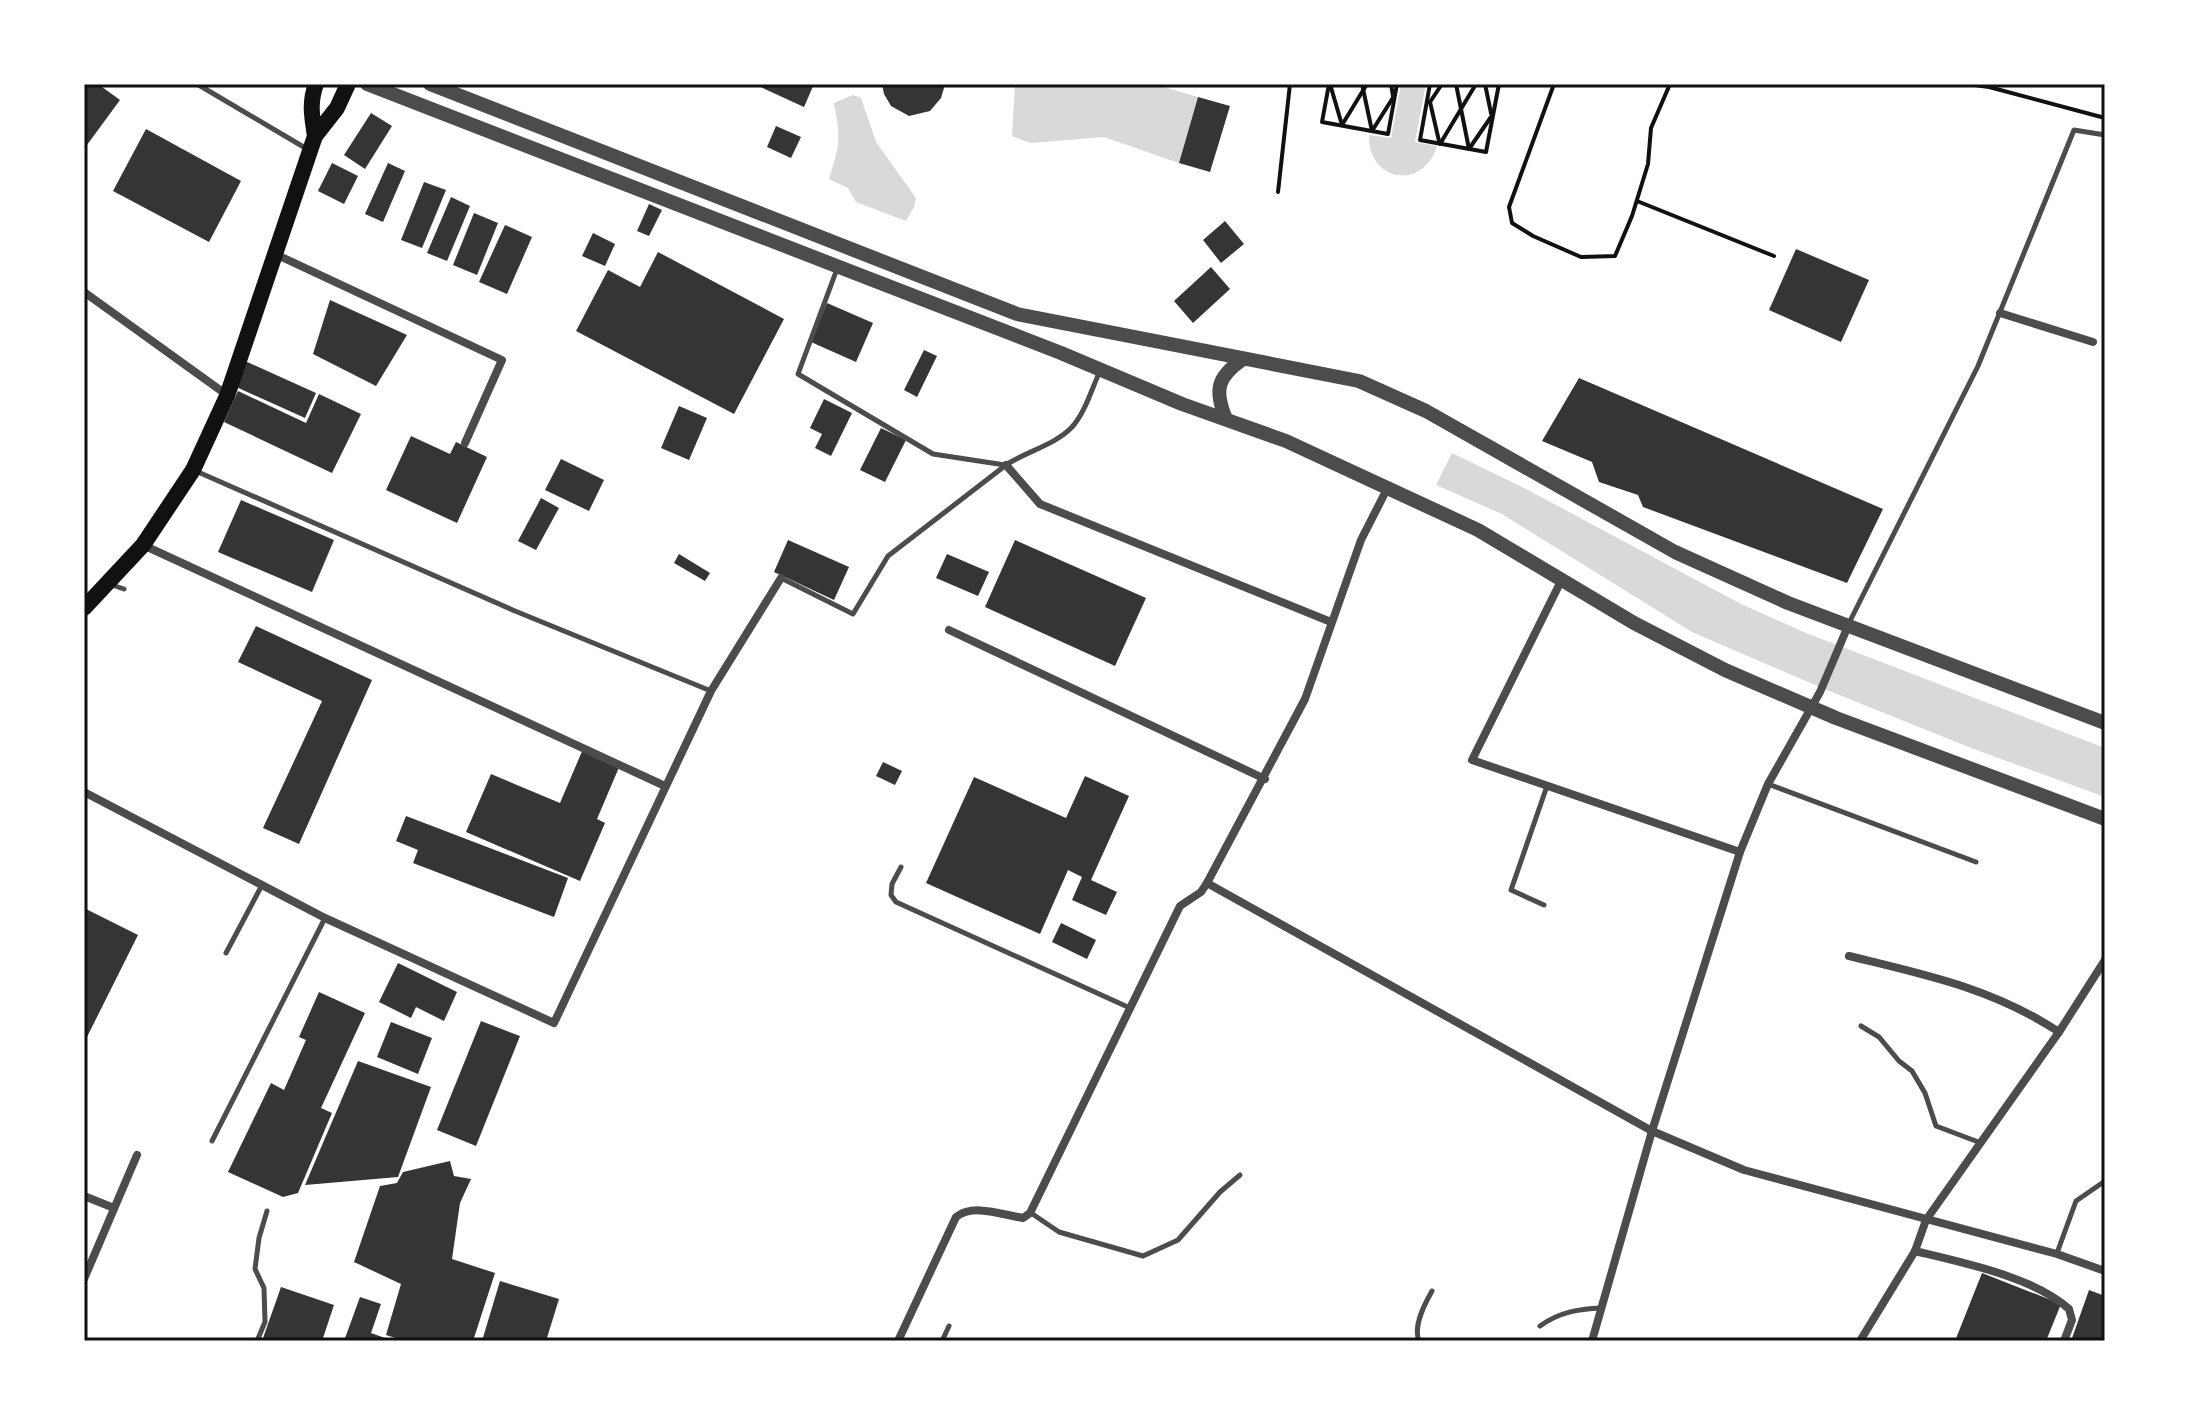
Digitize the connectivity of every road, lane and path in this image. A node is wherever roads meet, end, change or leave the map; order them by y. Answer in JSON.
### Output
{"nodes":[{"id":1,"x":197,"y":84,"type":"edge"},
{"id":2,"x":316,"y":84,"type":"edge"},
{"id":3,"x":348,"y":84,"type":"edge"},
{"id":4,"x":367,"y":84,"type":"edge"},
{"id":5,"x":430,"y":84,"type":"edge"},
{"id":6,"x":1290,"y":84,"type":"edge"},
{"id":7,"x":1331,"y":84,"type":"edge"},
{"id":8,"x":1365,"y":84,"type":"edge"},
{"id":9,"x":1391,"y":84,"type":"edge"},
{"id":10,"x":1397,"y":84,"type":"edge"},
{"id":11,"x":1430,"y":84,"type":"edge"},
{"id":12,"x":1442,"y":84,"type":"edge"},
{"id":13,"x":1456,"y":84,"type":"edge"},
{"id":14,"x":1476,"y":84,"type":"edge"},
{"id":15,"x":1485,"y":84,"type":"edge"},
{"id":16,"x":1499,"y":84,"type":"edge"},
{"id":17,"x":1554,"y":84,"type":"edge"},
{"id":18,"x":1670,"y":84,"type":"edge"},
{"id":19,"x":1967,"y":84,"type":"edge"},
{"id":20,"x":1363,"y":91,"type":"junction"},
{"id":21,"x":1394,"y":96,"type":"junction"},
{"id":22,"x":1429,"y":102,"type":"junction"},
{"id":23,"x":1461,"y":109,"type":"junction"},
{"id":24,"x":1492,"y":114,"type":"junction"},
{"id":25,"x":2105,"y":118,"type":"edge"},
{"id":26,"x":1342,"y":125,"type":"junction"},
{"id":27,"x":1372,"y":131,"type":"junction"},
{"id":28,"x":2105,"y":135,"type":"edge"},
{"id":29,"x":313,"y":144,"type":"junction"},
{"id":30,"x":1440,"y":144,"type":"junction"},
{"id":31,"x":1469,"y":149,"type":"junction"},
{"id":32,"x":1278,"y":192,"type":"dead end"},
{"id":33,"x":1637,"y":201,"type":"junction"},
{"id":34,"x":275,"y":254,"type":"junction"},
{"id":35,"x":1774,"y":256,"type":"dead end"},
{"id":36,"x":838,"y":267,"type":"junction"},
{"id":37,"x":84,"y":292,"type":"edge"},
{"id":38,"x":2000,"y":313,"type":"junction"},
{"id":39,"x":2093,"y":342,"type":"dead end"},
{"id":40,"x":1243,"y":359,"type":"junction"},
{"id":41,"x":1100,"y":370,"type":"junction"},
{"id":42,"x":227,"y":396,"type":"junction"},
{"id":43,"x":1226,"y":419,"type":"junction"},
{"id":44,"x":465,"y":443,"type":"dead end"},
{"id":45,"x":1006,"y":465,"type":"junction"},
{"id":46,"x":193,"y":470,"type":"junction"},
{"id":47,"x":1388,"y":487,"type":"junction"},
{"id":48,"x":143,"y":545,"type":"junction"},
{"id":49,"x":781,"y":578,"type":"joint"},
{"id":50,"x":1562,"y":579,"type":"junction"},
{"id":51,"x":84,"y":608,"type":"edge"},
{"id":52,"x":1331,"y":622,"type":"junction"},
{"id":53,"x":1848,"y":626,"type":"junction"},
{"id":54,"x":949,"y":630,"type":"dead end"},
{"id":55,"x":711,"y":691,"type":"junction"},
{"id":56,"x":1811,"y":709,"type":"junction"},
{"id":57,"x":2105,"y":723,"type":"edge"},
{"id":58,"x":1265,"y":779,"type":"junction"},
{"id":59,"x":1768,"y":784,"type":"junction"},
{"id":60,"x":665,"y":786,"type":"junction"},
{"id":61,"x":1547,"y":786,"type":"junction"},
{"id":62,"x":84,"y":792,"type":"edge"},
{"id":63,"x":2105,"y":819,"type":"edge"},
{"id":64,"x":1740,"y":852,"type":"junction"},
{"id":65,"x":1976,"y":862,"type":"dead end"},
{"id":66,"x":901,"y":867,"type":"dead end"},
{"id":67,"x":1207,"y":883,"type":"junction"},
{"id":68,"x":262,"y":885,"type":"junction"},
{"id":69,"x":1544,"y":905,"type":"dead end"},
{"id":70,"x":325,"y":918,"type":"junction"},
{"id":71,"x":226,"y":953,"type":"dead end"},
{"id":72,"x":1849,"y":956,"type":"dead end"},
{"id":73,"x":2105,"y":960,"type":"edge"},
{"id":74,"x":1131,"y":1008,"type":"junction"},
{"id":75,"x":1861,"y":1026,"type":"dead end"},
{"id":76,"x":2059,"y":1032,"type":"junction"},
{"id":77,"x":1652,"y":1131,"type":"junction"},
{"id":78,"x":212,"y":1141,"type":"dead end"},
{"id":79,"x":1982,"y":1143,"type":"junction"},
{"id":80,"x":137,"y":1155,"type":"dead end"},
{"id":81,"x":1240,"y":1175,"type":"dead end"},
{"id":82,"x":2105,"y":1181,"type":"edge"},
{"id":83,"x":84,"y":1196,"type":"edge"},
{"id":84,"x":114,"y":1208,"type":"junction"},
{"id":85,"x":267,"y":1211,"type":"dead end"},
{"id":86,"x":1030,"y":1213,"type":"junction"},
{"id":87,"x":1926,"y":1220,"type":"junction"},
{"id":88,"x":1915,"y":1251,"type":"junction"},
{"id":89,"x":2057,"y":1254,"type":"junction"},
{"id":90,"x":2105,"y":1271,"type":"edge"},
{"id":91,"x":84,"y":1279,"type":"edge"},
{"id":92,"x":1432,"y":1291,"type":"dead end"},
{"id":93,"x":1602,"y":1308,"type":"junction"},
{"id":94,"x":949,"y":1326,"type":"dead end"},
{"id":95,"x":1540,"y":1326,"type":"dead end"},
{"id":96,"x":257,"y":1341,"type":"edge"},
{"id":97,"x":898,"y":1341,"type":"edge"},
{"id":98,"x":942,"y":1341,"type":"edge"},
{"id":99,"x":1419,"y":1341,"type":"edge"},
{"id":100,"x":1592,"y":1341,"type":"edge"},
{"id":101,"x":1860,"y":1341,"type":"edge"},
{"id":102,"x":2064,"y":1341,"type":"edge"}],
"edges":[{"from":1,"to":29,"type":"lane"},
{"from":2,"to":29,"type":"main road"},
{"from":3,"to":29,"type":"main road"},
{"from":4,"to":36,"type":"street"},
{"from":5,"to":40,"type":"street"},
{"from":6,"to":32,"type":"path"},
{"from":7,"to":26,"type":"path"},
{"from":7,"to":26,"type":"path"},
{"from":8,"to":20,"type":"path"},
{"from":9,"to":21,"type":"path"},
{"from":10,"to":21,"type":"path"},
{"from":11,"to":22,"type":"path"},
{"from":12,"to":22,"type":"path"},
{"from":13,"to":23,"type":"path"},
{"from":14,"to":23,"type":"path"},
{"from":15,"to":24,"type":"path"},
{"from":16,"to":24,"type":"path"},
{"from":17,"to":33,"type":"path"},
{"from":18,"to":33,"type":"path"},
{"from":19,"to":25,"type":"path"},
{"from":20,"to":26,"type":"path"},
{"from":20,"to":27,"type":"path"},
{"from":21,"to":27,"type":"path"},
{"from":21,"to":27,"type":"path"},
{"from":22,"to":30,"type":"path"},
{"from":22,"to":30,"type":"path"},
{"from":23,"to":30,"type":"path"},
{"from":23,"to":31,"type":"path"},
{"from":24,"to":31,"type":"path"},
{"from":24,"to":31,"type":"path"},
{"from":26,"to":27,"type":"path"},
{"from":28,"to":38,"type":"lane"},
{"from":29,"to":34,"type":"main road"},
{"from":30,"to":31,"type":"path"},
{"from":33,"to":35,"type":"path"},
{"from":34,"to":42,"type":"main road"},
{"from":34,"to":44,"type":"street"},
{"from":36,"to":41,"type":"street"},
{"from":36,"to":45,"type":"lane"},
{"from":37,"to":42,"type":"street"},
{"from":38,"to":39,"type":"street"},
{"from":38,"to":53,"type":"lane"},
{"from":40,"to":43,"type":"street"},
{"from":40,"to":53,"type":"street"},
{"from":41,"to":43,"type":"street"},
{"from":41,"to":45,"type":"lane"},
{"from":42,"to":46,"type":"main road"},
{"from":43,"to":47,"type":"street"},
{"from":45,"to":49,"type":"lane"},
{"from":45,"to":52,"type":"street"},
{"from":46,"to":48,"type":"main road"},
{"from":46,"to":55,"type":"lane"},
{"from":47,"to":50,"type":"street"},
{"from":47,"to":52,"type":"street"},
{"from":48,"to":51,"type":"main road"},
{"from":48,"to":60,"type":"street"},
{"from":49,"to":55,"type":"street"},
{"from":50,"to":56,"type":"street"},
{"from":50,"to":61,"type":"street"},
{"from":52,"to":58,"type":"street"},
{"from":53,"to":56,"type":"street"},
{"from":53,"to":57,"type":"street"},
{"from":54,"to":58,"type":"street"},
{"from":55,"to":60,"type":"street"},
{"from":56,"to":59,"type":"street"},
{"from":56,"to":63,"type":"street"},
{"from":58,"to":67,"type":"street"},
{"from":59,"to":64,"type":"street"},
{"from":59,"to":65,"type":"lane"},
{"from":60,"to":70,"type":"street"},
{"from":61,"to":64,"type":"street"},
{"from":61,"to":69,"type":"lane"},
{"from":62,"to":68,"type":"street"},
{"from":64,"to":77,"type":"street"},
{"from":66,"to":74,"type":"lane"},
{"from":67,"to":74,"type":"street"},
{"from":67,"to":77,"type":"street"},
{"from":68,"to":70,"type":"street"},
{"from":68,"to":71,"type":"lane"},
{"from":70,"to":78,"type":"lane"},
{"from":72,"to":76,"type":"street"},
{"from":73,"to":76,"type":"street"},
{"from":74,"to":86,"type":"street"},
{"from":75,"to":79,"type":"lane"},
{"from":76,"to":79,"type":"street"},
{"from":77,"to":87,"type":"street"},
{"from":77,"to":93,"type":"street"},
{"from":79,"to":87,"type":"street"},
{"from":80,"to":84,"type":"street"},
{"from":81,"to":86,"type":"lane"},
{"from":82,"to":89,"type":"lane"},
{"from":83,"to":84,"type":"street"},
{"from":84,"to":91,"type":"street"},
{"from":85,"to":96,"type":"lane"},
{"from":86,"to":97,"type":"street"},
{"from":87,"to":88,"type":"street"},
{"from":87,"to":89,"type":"street"},
{"from":88,"to":101,"type":"street"},
{"from":88,"to":102,"type":"street"},
{"from":89,"to":90,"type":"street"},
{"from":92,"to":99,"type":"lane"},
{"from":93,"to":95,"type":"lane"},
{"from":93,"to":100,"type":"street"},
{"from":94,"to":98,"type":"lane"}]}
